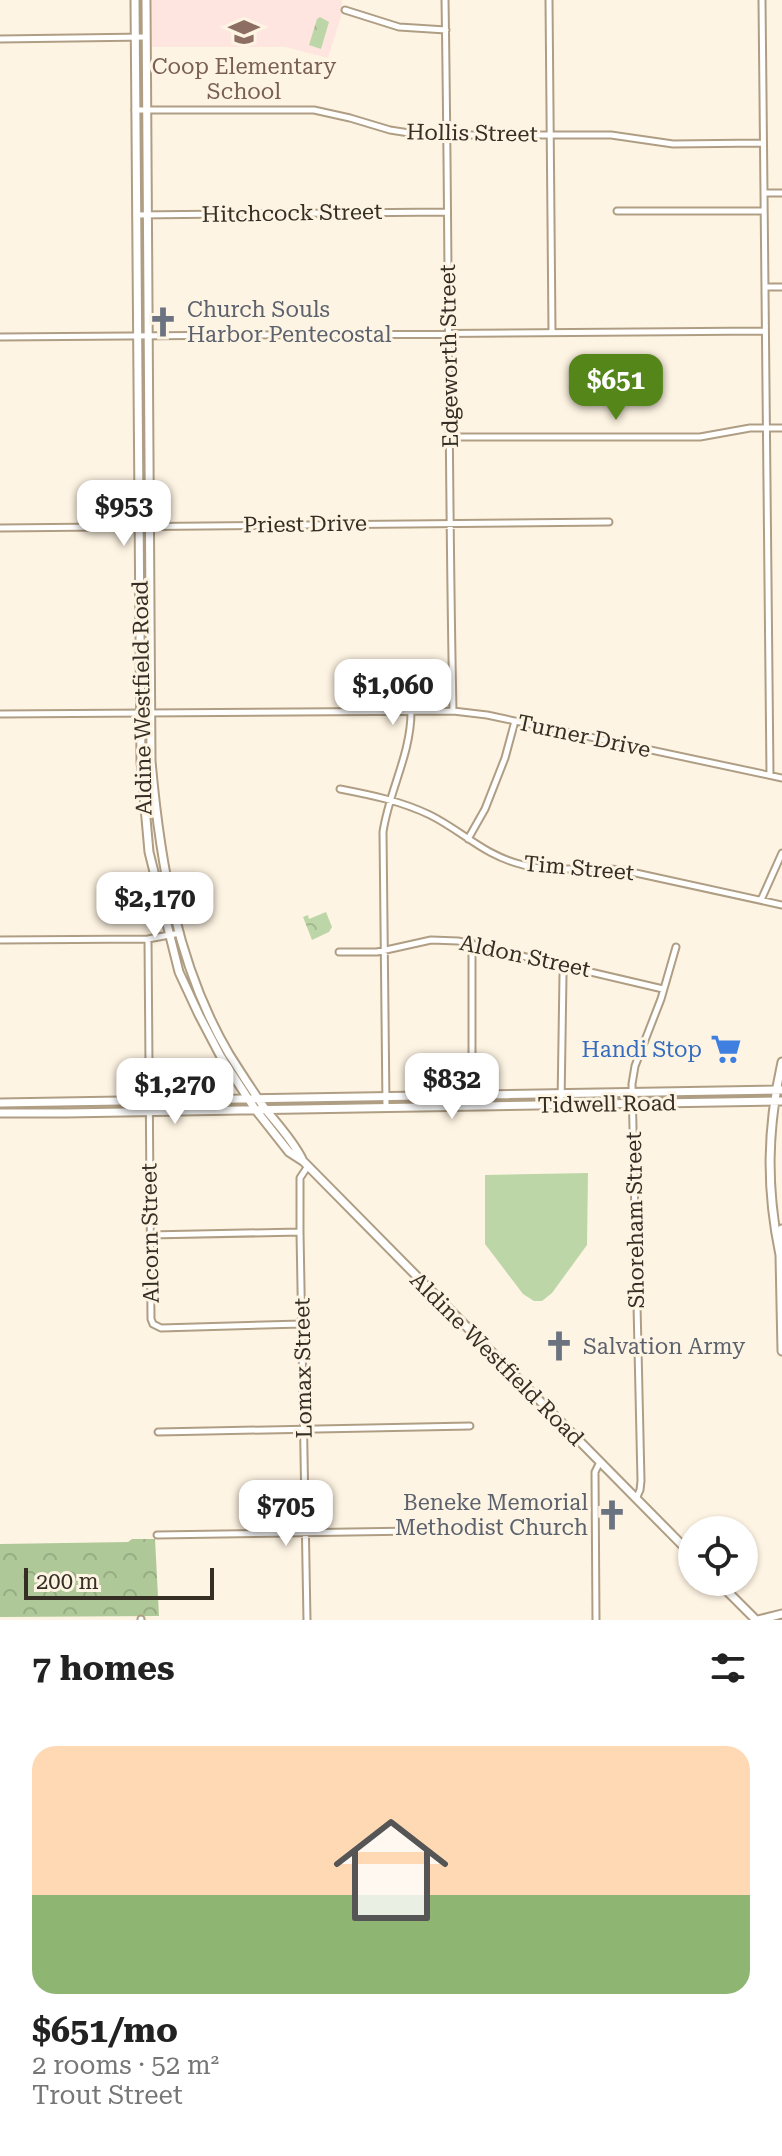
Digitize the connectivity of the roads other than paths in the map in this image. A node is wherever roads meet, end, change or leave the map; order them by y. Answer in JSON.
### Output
{"nodes":[{"id":1,"x":135,"y":0,"type":"edge"},
{"id":2,"x":146,"y":0,"type":"edge"},
{"id":3,"x":445,"y":0,"type":"edge"},
{"id":4,"x":549,"y":0,"type":"edge"},
{"id":5,"x":762,"y":0,"type":"edge"},
{"id":6,"x":345,"y":10,"type":"dead end"},
{"id":7,"x":446,"y":30,"type":"junction"},
{"id":8,"x":135,"y":37,"type":"junction"},
{"id":9,"x":146,"y":37,"type":"junction"},
{"id":10,"x":0,"y":39,"type":"edge"},
{"id":11,"x":135,"y":110,"type":"junction"},
{"id":12,"x":146,"y":110,"type":"junction"},
{"id":13,"x":551,"y":135,"type":"junction"},
{"id":14,"x":447,"y":136,"type":"junction"},
{"id":15,"x":763,"y":143,"type":"junction"},
{"id":16,"x":146,"y":157,"type":"junction"},
{"id":17,"x":136,"y":158,"type":"junction"},
{"id":18,"x":764,"y":193,"type":"junction"},
{"id":19,"x":782,"y":193,"type":"edge"},
{"id":20,"x":617,"y":211,"type":"dead end"},
{"id":21,"x":764,"y":211,"type":"junction"},
{"id":22,"x":448,"y":212,"type":"junction"},
{"id":23,"x":136,"y":215,"type":"junction"},
{"id":24,"x":147,"y":215,"type":"junction"},
{"id":25,"x":765,"y":287,"type":"junction"},
{"id":26,"x":782,"y":287,"type":"edge"},
{"id":27,"x":552,"y":331,"type":"junction"},
{"id":28,"x":765,"y":331,"type":"junction"},
{"id":29,"x":448,"y":333,"type":"junction"},
{"id":30,"x":148,"y":334,"type":"junction"},
{"id":31,"x":137,"y":335,"type":"junction"},
{"id":32,"x":0,"y":337,"type":"edge"},
{"id":33,"x":766,"y":428,"type":"junction"},
{"id":34,"x":782,"y":428,"type":"edge"},
{"id":35,"x":138,"y":429,"type":"junction"},
{"id":36,"x":149,"y":429,"type":"junction"},
{"id":37,"x":450,"y":437,"type":"junction"},
{"id":38,"x":449,"y":522,"type":"junction"},
{"id":39,"x":609,"y":522,"type":"dead end"},
{"id":40,"x":139,"y":526,"type":"junction"},
{"id":41,"x":149,"y":526,"type":"junction"},
{"id":42,"x":0,"y":528,"type":"edge"},
{"id":43,"x":151,"y":617,"type":"junction"},
{"id":44,"x":140,"y":618,"type":"junction"},
{"id":45,"x":453,"y":711,"type":"junction"},
{"id":46,"x":411,"y":712,"type":"junction"},
{"id":47,"x":140,"y":713,"type":"junction"},
{"id":48,"x":151,"y":713,"type":"junction"},
{"id":49,"x":0,"y":714,"type":"edge"},
{"id":50,"x":515,"y":721,"type":"junction"},
{"id":51,"x":770,"y":775,"type":"junction"},
{"id":52,"x":782,"y":778,"type":"edge"},
{"id":53,"x":340,"y":789,"type":"dead end"},
{"id":54,"x":390,"y":800,"type":"junction"},
{"id":55,"x":468,"y":839,"type":"junction"},
{"id":56,"x":782,"y":853,"type":"edge"},
{"id":57,"x":761,"y":900,"type":"junction"},
{"id":58,"x":782,"y":905,"type":"edge"},
{"id":59,"x":180,"y":933,"type":"junction"},
{"id":60,"x":170,"y":935,"type":"junction"},
{"id":61,"x":148,"y":939,"type":"junction"},
{"id":62,"x":0,"y":940,"type":"edge"},
{"id":63,"x":472,"y":943,"type":"junction"},
{"id":64,"x":676,"y":947,"type":"dead end"},
{"id":65,"x":384,"y":951,"type":"junction"},
{"id":66,"x":339,"y":952,"type":"dead end"},
{"id":67,"x":566,"y":965,"type":"junction"},
{"id":68,"x":663,"y":989,"type":"junction"},
{"id":69,"x":208,"y":1011,"type":"junction"},
{"id":70,"x":199,"y":1015,"type":"junction"},
{"id":71,"x":782,"y":1062,"type":"edge"},
{"id":72,"x":779,"y":1090,"type":"edge"},
{"id":73,"x":561,"y":1093,"type":"junction"},
{"id":74,"x":632,"y":1093,"type":"junction"},
{"id":75,"x":472,"y":1095,"type":"junction"},
{"id":76,"x":386,"y":1096,"type":"junction"},
{"id":77,"x":249,"y":1099,"type":"junction"},
{"id":78,"x":259,"y":1099,"type":"junction"},
{"id":79,"x":149,"y":1100,"type":"junction"},
{"id":80,"x":778,"y":1101,"type":"edge"},
{"id":81,"x":67,"y":1102,"type":"junction"},
{"id":82,"x":0,"y":1103,"type":"edge"},
{"id":83,"x":561,"y":1104,"type":"junction"},
{"id":84,"x":632,"y":1104,"type":"junction"},
{"id":85,"x":472,"y":1105,"type":"junction"},
{"id":86,"x":386,"y":1106,"type":"junction"},
{"id":87,"x":255,"y":1109,"type":"junction"},
{"id":88,"x":266,"y":1109,"type":"junction"},
{"id":89,"x":149,"y":1111,"type":"junction"},
{"id":90,"x":0,"y":1113,"type":"edge"},
{"id":91,"x":66,"y":1113,"type":"junction"},
{"id":92,"x":306,"y":1164,"type":"junction"},
{"id":93,"x":782,"y":1229,"type":"edge"},
{"id":94,"x":300,"y":1232,"type":"junction"},
{"id":95,"x":149,"y":1235,"type":"junction"},
{"id":96,"x":780,"y":1255,"type":"junction"},
{"id":97,"x":781,"y":1303,"type":"edge"},
{"id":98,"x":302,"y":1324,"type":"junction"},
{"id":99,"x":782,"y":1351,"type":"edge"},
{"id":100,"x":470,"y":1426,"type":"dead end"},
{"id":101,"x":304,"y":1429,"type":"junction"},
{"id":102,"x":158,"y":1432,"type":"dead end"},
{"id":103,"x":600,"y":1462,"type":"junction"},
{"id":104,"x":636,"y":1499,"type":"junction"},
{"id":105,"x":415,"y":1531,"type":"dead end"},
{"id":106,"x":306,"y":1533,"type":"junction"},
{"id":107,"x":157,"y":1535,"type":"dead end"},
{"id":108,"x":678,"y":1541,"type":"edge"},
{"id":109,"x":732,"y":1596,"type":"edge"},
{"id":110,"x":782,"y":1614,"type":"edge"},
{"id":111,"x":307,"y":1620,"type":"edge"},
{"id":112,"x":596,"y":1620,"type":"edge"},
{"id":113,"x":757,"y":1620,"type":"edge"}],
"edges":[{"from":1,"to":8,"type":"main road","name":"Aldine Westfield Road"},
{"from":2,"to":9,"type":"main road","name":"Aldine Westfield Road"},
{"from":3,"to":7,"type":"street","name":"Edgeworth Street"},
{"from":4,"to":13,"type":"street"},
{"from":5,"to":15,"type":"street"},
{"from":6,"to":7,"type":"street"},
{"from":7,"to":14,"type":"street","name":"Edgeworth Street"},
{"from":8,"to":9,"type":"street"},
{"from":8,"to":10,"type":"street"},
{"from":8,"to":11,"type":"main road","name":"Aldine Westfield Road"},
{"from":9,"to":12,"type":"main road","name":"Aldine Westfield Road"},
{"from":11,"to":12,"type":"street","name":"Hollis Street"},
{"from":11,"to":17,"type":"main road","name":"Aldine Westfield Road"},
{"from":12,"to":14,"type":"street","name":"Hollis Street"},
{"from":12,"to":16,"type":"main road","name":"Aldine Westfield Road"},
{"from":13,"to":14,"type":"street","name":"Hollis Street"},
{"from":13,"to":15,"type":"street","name":"Hollis Street"},
{"from":13,"to":27,"type":"street"},
{"from":14,"to":22,"type":"street","name":"Edgeworth Street"},
{"from":15,"to":18,"type":"street"},
{"from":16,"to":17,"type":"main road"},
{"from":16,"to":24,"type":"main road","name":"Aldine Westfield Road"},
{"from":17,"to":23,"type":"main road","name":"Aldine Westfield Road"},
{"from":18,"to":19,"type":"street"},
{"from":18,"to":21,"type":"street"},
{"from":20,"to":21,"type":"street"},
{"from":21,"to":25,"type":"street"},
{"from":22,"to":24,"type":"street","name":"Hitchcock Street"},
{"from":22,"to":29,"type":"street","name":"Edgeworth Street"},
{"from":23,"to":24,"type":"street","name":"Hitchcock Street"},
{"from":23,"to":31,"type":"main road","name":"Aldine Westfield Road"},
{"from":24,"to":30,"type":"main road","name":"Aldine Westfield Road"},
{"from":25,"to":26,"type":"street"},
{"from":25,"to":28,"type":"street"},
{"from":27,"to":28,"type":"street"},
{"from":27,"to":29,"type":"street"},
{"from":28,"to":33,"type":"street"},
{"from":29,"to":30,"type":"street"},
{"from":29,"to":37,"type":"street","name":"Edgeworth Street"},
{"from":30,"to":31,"type":"street"},
{"from":30,"to":36,"type":"main road","name":"Aldine Westfield Road"},
{"from":31,"to":32,"type":"street"},
{"from":31,"to":35,"type":"main road","name":"Aldine Westfield Road"},
{"from":33,"to":34,"type":"street"},
{"from":33,"to":37,"type":"street"},
{"from":33,"to":51,"type":"street"},
{"from":35,"to":36,"type":"main road"},
{"from":35,"to":40,"type":"main road","name":"Aldine Westfield Road"},
{"from":36,"to":41,"type":"main road","name":"Aldine Westfield Road"},
{"from":37,"to":38,"type":"street","name":"Edgeworth Street"},
{"from":38,"to":39,"type":"street","name":"Priest Drive"},
{"from":38,"to":41,"type":"street","name":"Priest Drive"},
{"from":38,"to":45,"type":"street","name":"Edgeworth Street"},
{"from":40,"to":41,"type":"street","name":"Priest Drive"},
{"from":40,"to":42,"type":"street","name":"Priest Drive"},
{"from":40,"to":44,"type":"main road","name":"Aldine Westfield Road"},
{"from":41,"to":43,"type":"main road","name":"Aldine Westfield Road"},
{"from":43,"to":44,"type":"main road"},
{"from":43,"to":48,"type":"main road","name":"Aldine Westfield Road"},
{"from":44,"to":47,"type":"main road","name":"Aldine Westfield Road"},
{"from":45,"to":46,"type":"street","name":"Turner Drive"},
{"from":45,"to":50,"type":"street","name":"Turner Drive"},
{"from":46,"to":48,"type":"street","name":"Turner Drive"},
{"from":46,"to":54,"type":"street"},
{"from":47,"to":48,"type":"street","name":"Turner Drive"},
{"from":47,"to":49,"type":"street","name":"Turner Drive"},
{"from":47,"to":60,"type":"main road","name":"Aldine Westfield Road"},
{"from":48,"to":59,"type":"main road","name":"Aldine Westfield Road"},
{"from":50,"to":51,"type":"street","name":"Turner Drive"},
{"from":50,"to":55,"type":"street"},
{"from":51,"to":52,"type":"street","name":"Turner Drive"},
{"from":53,"to":54,"type":"street","name":"Tim Street"},
{"from":54,"to":55,"type":"street","name":"Tim Street"},
{"from":54,"to":65,"type":"street"},
{"from":55,"to":57,"type":"street","name":"Tim Street"},
{"from":56,"to":57,"type":"street"},
{"from":57,"to":58,"type":"street","name":"Tim Street"},
{"from":59,"to":60,"type":"street"},
{"from":59,"to":69,"type":"main road","name":"Aldine Westfield Road"},
{"from":60,"to":61,"type":"street"},
{"from":60,"to":70,"type":"main road","name":"Aldine Westfield Road"},
{"from":61,"to":62,"type":"street"},
{"from":61,"to":79,"type":"street","name":"Alcorn Street"},
{"from":63,"to":65,"type":"street","name":"Aldon Street"},
{"from":63,"to":67,"type":"street","name":"Aldon Street"},
{"from":63,"to":75,"type":"street"},
{"from":64,"to":68,"type":"street","name":"Shoreham Street"},
{"from":65,"to":66,"type":"street","name":"Aldon Street"},
{"from":65,"to":76,"type":"street"},
{"from":67,"to":68,"type":"street","name":"Aldon Street"},
{"from":67,"to":73,"type":"street"},
{"from":68,"to":74,"type":"street","name":"Shoreham Street"},
{"from":69,"to":70,"type":"main road"},
{"from":69,"to":78,"type":"main road","name":"Aldine Westfield Road"},
{"from":70,"to":77,"type":"main road","name":"Aldine Westfield Road"},
{"from":71,"to":72,"type":"main road"},
{"from":72,"to":74,"type":"main road","name":"Tidwell Road"},
{"from":72,"to":80,"type":"main road"},
{"from":73,"to":74,"type":"main road","name":"Tidwell Road"},
{"from":73,"to":75,"type":"main road","name":"Tidwell Road"},
{"from":73,"to":83,"type":"street"},
{"from":74,"to":84,"type":"street","name":"Shoreham Street"},
{"from":75,"to":76,"type":"main road","name":"Tidwell Road"},
{"from":75,"to":85,"type":"street"},
{"from":76,"to":78,"type":"main road","name":"Tidwell Road"},
{"from":76,"to":86,"type":"street"},
{"from":77,"to":78,"type":"main road","name":"Tidwell Road"},
{"from":77,"to":79,"type":"main road","name":"Tidwell Road"},
{"from":77,"to":87,"type":"main road","name":"Aldine Westfield Road"},
{"from":78,"to":88,"type":"main road","name":"Aldine Westfield Road"},
{"from":79,"to":81,"type":"main road","name":"Tidwell Road"},
{"from":79,"to":89,"type":"street","name":"Alcorn Street"},
{"from":80,"to":84,"type":"main road","name":"Tidwell Road"},
{"from":80,"to":96,"type":"main road"},
{"from":81,"to":82,"type":"main road","name":"Tidwell Road"},
{"from":81,"to":91,"type":"main road"},
{"from":83,"to":84,"type":"main road","name":"Tidwell Road"},
{"from":83,"to":85,"type":"main road","name":"Tidwell Road"},
{"from":84,"to":104,"type":"street","name":"Shoreham Street"},
{"from":85,"to":86,"type":"main road","name":"Tidwell Road"},
{"from":86,"to":88,"type":"main road","name":"Tidwell Road"},
{"from":87,"to":88,"type":"main road","name":"Tidwell Road"},
{"from":87,"to":89,"type":"main road","name":"Tidwell Road"},
{"from":87,"to":92,"type":"main road","name":"Aldine Westfield Road"},
{"from":88,"to":92,"type":"main road","name":"Aldine Westfield Road"},
{"from":89,"to":91,"type":"main road","name":"Tidwell Road"},
{"from":89,"to":95,"type":"street","name":"Alcorn Street"},
{"from":90,"to":91,"type":"main road","name":"Tidwell Road"},
{"from":92,"to":94,"type":"street","name":"Lomax Street"},
{"from":92,"to":103,"type":"main road","name":"Aldine Westfield Road"},
{"from":93,"to":96,"type":"main road"},
{"from":94,"to":95,"type":"street"},
{"from":94,"to":98,"type":"street","name":"Lomax Street"},
{"from":95,"to":98,"type":"street","name":"Alcorn Street"},
{"from":96,"to":97,"type":"main road"},
{"from":97,"to":99,"type":"main road"},
{"from":98,"to":101,"type":"street","name":"Lomax Street"},
{"from":100,"to":101,"type":"street"},
{"from":101,"to":102,"type":"street"},
{"from":101,"to":106,"type":"street","name":"Lomax Street"},
{"from":103,"to":104,"type":"main road","name":"Aldine Westfield Road"},
{"from":103,"to":112,"type":"street"},
{"from":104,"to":108,"type":"main road","name":"Aldine Westfield Road"},
{"from":105,"to":106,"type":"street"},
{"from":106,"to":107,"type":"street"},
{"from":106,"to":111,"type":"street","name":"Lomax Street"},
{"from":109,"to":113,"type":"main road"},
{"from":110,"to":113,"type":"main road"}]}
